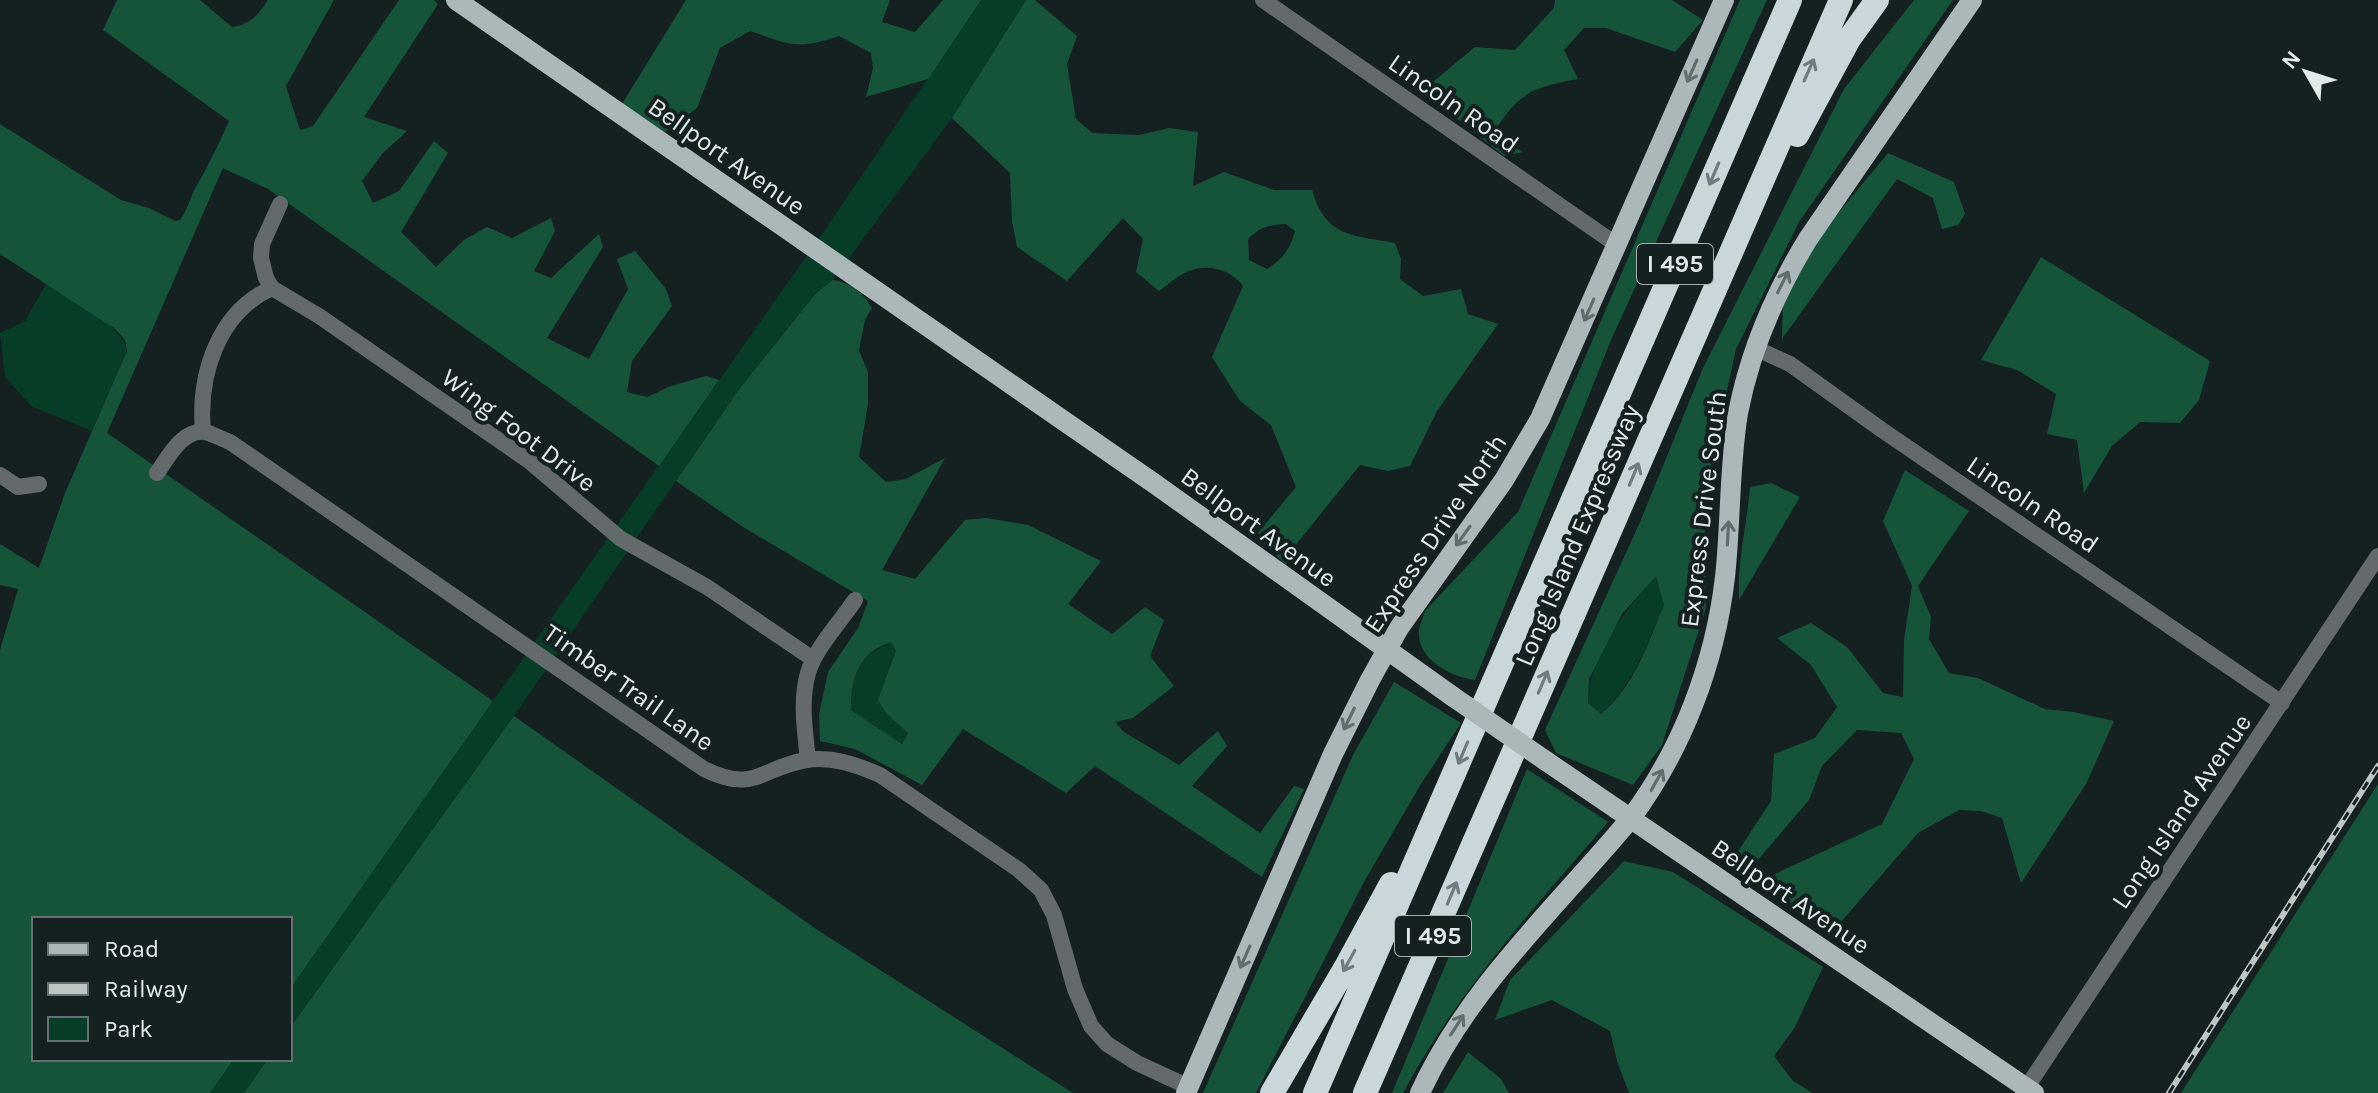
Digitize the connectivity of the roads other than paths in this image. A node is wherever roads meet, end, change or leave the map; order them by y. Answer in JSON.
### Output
{"nodes":[{"id":1,"x":456,"y":0,"type":"edge"},
{"id":2,"x":1263,"y":0,"type":"edge"},
{"id":3,"x":1724,"y":0,"type":"edge"},
{"id":4,"x":1790,"y":0,"type":"edge"},
{"id":5,"x":1841,"y":0,"type":"edge"},
{"id":6,"x":1877,"y":0,"type":"edge"},
{"id":7,"x":1972,"y":0,"type":"edge"},
{"id":8,"x":280,"y":204,"type":"dead end"},
{"id":9,"x":1734,"y":244,"type":"junction"},
{"id":10,"x":1617,"y":245,"type":"junction"},
{"id":11,"x":272,"y":288,"type":"junction"},
{"id":12,"x":1755,"y":348,"type":"junction"},
{"id":13,"x":203,"y":431,"type":"junction"},
{"id":14,"x":157,"y":473,"type":"dead end"},
{"id":15,"x":0,"y":475,"type":"edge"},
{"id":16,"x":39,"y":484,"type":"dead end"},
{"id":17,"x":2378,"y":556,"type":"edge"},
{"id":18,"x":855,"y":600,"type":"dead end"},
{"id":19,"x":1386,"y":650,"type":"junction"},
{"id":20,"x":813,"y":659,"type":"junction"},
{"id":21,"x":2282,"y":703,"type":"junction"},
{"id":22,"x":808,"y":760,"type":"junction"},
{"id":23,"x":1631,"y":818,"type":"junction"},
{"id":24,"x":1433,"y":823,"type":"junction"},
{"id":25,"x":1187,"y":1090,"type":"edge"},
{"id":26,"x":2028,"y":1091,"type":"edge"},
{"id":27,"x":1272,"y":1093,"type":"edge"},
{"id":28,"x":1315,"y":1093,"type":"edge"},
{"id":29,"x":1365,"y":1093,"type":"edge"},
{"id":30,"x":1420,"y":1093,"type":"edge"}],
"edges":[{"from":1,"to":19,"type":"main road","name":"Bellport Avenue"},
{"from":2,"to":10,"type":"street","name":"Lincoln Road"},
{"from":3,"to":10,"type":"main road","name":"Express Drive North","one_way":true},
{"from":4,"to":24,"type":"highway","name":"Long Island Expressway","number":"I 495","one_way":true},
{"from":9,"to":5,"type":"highway","name":"Long Island Expressway","number":"I 495","one_way":true},
{"from":6,"to":9,"type":"highway"},
{"from":12,"to":7,"type":"main road","name":"Express Drive South","one_way":true},
{"from":8,"to":11,"type":"street"},
{"from":29,"to":9,"type":"highway","name":"Long Island Expressway","number":"I 495","one_way":true},
{"from":10,"to":19,"type":"main road","name":"Express Drive North","one_way":true},
{"from":11,"to":13,"type":"street"},
{"from":11,"to":20,"type":"street","name":"Wing Foot Drive"},
{"from":12,"to":21,"type":"street","name":"Lincoln Road"},
{"from":23,"to":12,"type":"main road","name":"Express Drive South","one_way":true},
{"from":13,"to":14,"type":"street"},
{"from":13,"to":22,"type":"street","name":"Timber Trail Lane"},
{"from":15,"to":16,"type":"street"},
{"from":17,"to":21,"type":"street","name":"Long Island Avenue"},
{"from":18,"to":20,"type":"street"},
{"from":19,"to":23,"type":"main road","name":"Bellport Avenue","bridge":true},
{"from":19,"to":25,"type":"main road","name":"Express Drive North","one_way":true},
{"from":20,"to":22,"type":"street"},
{"from":21,"to":26,"type":"street","name":"Long Island Avenue"},
{"from":22,"to":25,"type":"street","name":"Timber Trail Lane"},
{"from":23,"to":26,"type":"main road","name":"Bellport Avenue"},
{"from":30,"to":23,"type":"main road","name":"Express Drive South","one_way":true},
{"from":24,"to":27,"type":"highway","one_way":true},
{"from":24,"to":28,"type":"highway","name":"Long Island Expressway","number":"I 495"}]}
